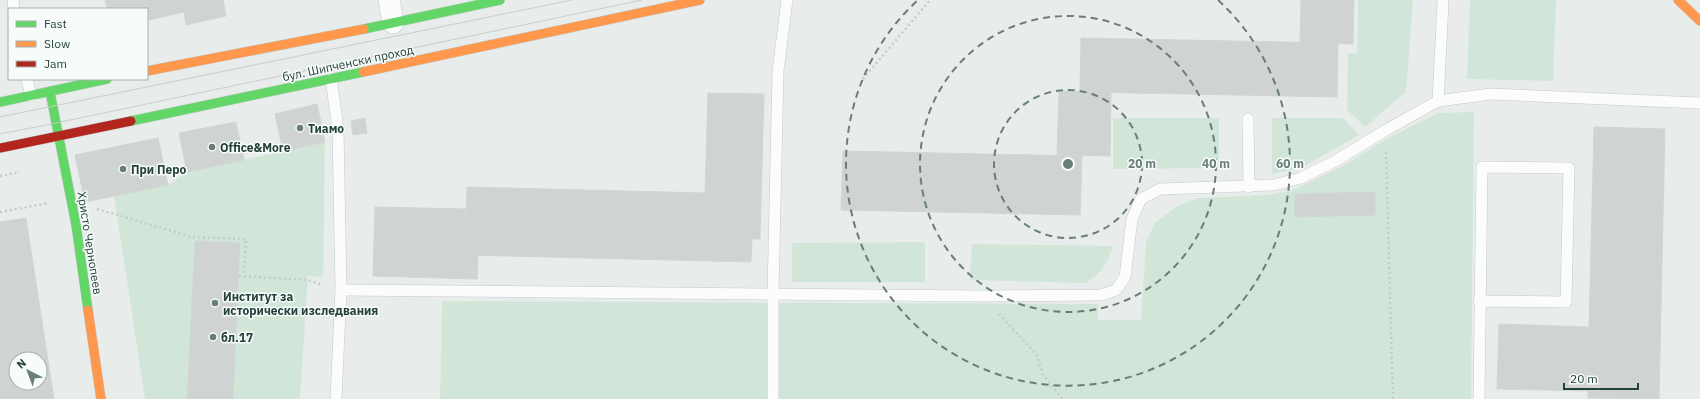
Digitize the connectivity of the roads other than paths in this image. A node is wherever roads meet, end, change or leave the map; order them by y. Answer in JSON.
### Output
{"nodes":[{"id":1,"x":389,"y":0,"type":"edge"},
{"id":2,"x":500,"y":0,"type":"edge"},
{"id":3,"x":700,"y":0,"type":"edge"},
{"id":4,"x":787,"y":0,"type":"edge"},
{"id":5,"x":1678,"y":0,"type":"edge"},
{"id":6,"x":1443,"y":2,"type":"dead end"},
{"id":7,"x":1700,"y":21,"type":"edge"},
{"id":8,"x":394,"y":23,"type":"junction"},
{"id":9,"x":148,"y":71,"type":"edge"},
{"id":10,"x":27,"y":80,"type":"edge"},
{"id":11,"x":103,"y":80,"type":"edge"},
{"id":12,"x":330,"y":80,"type":"junction"},
{"id":13,"x":50,"y":92,"type":"junction"},
{"id":14,"x":30,"y":96,"type":"junction"},
{"id":15,"x":1438,"y":101,"type":"junction"},
{"id":16,"x":0,"y":102,"type":"edge"},
{"id":17,"x":1700,"y":103,"type":"edge"},
{"id":18,"x":1248,"y":119,"type":"dead end"},
{"id":19,"x":59,"y":136,"type":"junction"},
{"id":20,"x":0,"y":148,"type":"edge"},
{"id":21,"x":1249,"y":187,"type":"junction"},
{"id":22,"x":341,"y":290,"type":"junction"},
{"id":23,"x":773,"y":294,"type":"junction"},
{"id":24,"x":1480,"y":301,"type":"junction"},
{"id":25,"x":101,"y":399,"type":"edge"},
{"id":26,"x":336,"y":399,"type":"edge"},
{"id":27,"x":774,"y":399,"type":"edge"},
{"id":28,"x":1479,"y":399,"type":"edge"}],
"edges":[{"from":1,"to":8,"type":"street"},
{"from":2,"to":8,"type":"main road"},
{"from":3,"to":12,"type":"main road","name":"бул. Шипченски проход"},
{"from":4,"to":23,"type":"lane"},
{"from":5,"to":7,"type":"main road"},
{"from":6,"to":15,"type":"lane"},
{"from":8,"to":9,"type":"main road"},
{"from":10,"to":14,"type":"lane"},
{"from":11,"to":13,"type":"main road"},
{"from":12,"to":19,"type":"main road","name":"бул. Шипченски проход"},
{"from":12,"to":22,"type":"lane"},
{"from":13,"to":14,"type":"main road"},
{"from":13,"to":19,"type":"main road","name":"Христо Чернопеев"},
{"from":14,"to":16,"type":"main road"},
{"from":15,"to":17,"type":"lane"},
{"from":15,"to":21,"type":"lane"},
{"from":18,"to":21,"type":"lane"},
{"from":19,"to":20,"type":"main road","name":"бул. Шипченски проход"},
{"from":19,"to":25,"type":"main road","name":"Христо Чернопеев"},
{"from":21,"to":23,"type":"lane"},
{"from":22,"to":23,"type":"lane"},
{"from":22,"to":26,"type":"lane"},
{"from":23,"to":27,"type":"lane"},
{"from":24,"to":24,"type":"lane"},
{"from":24,"to":28,"type":"lane"}]}
